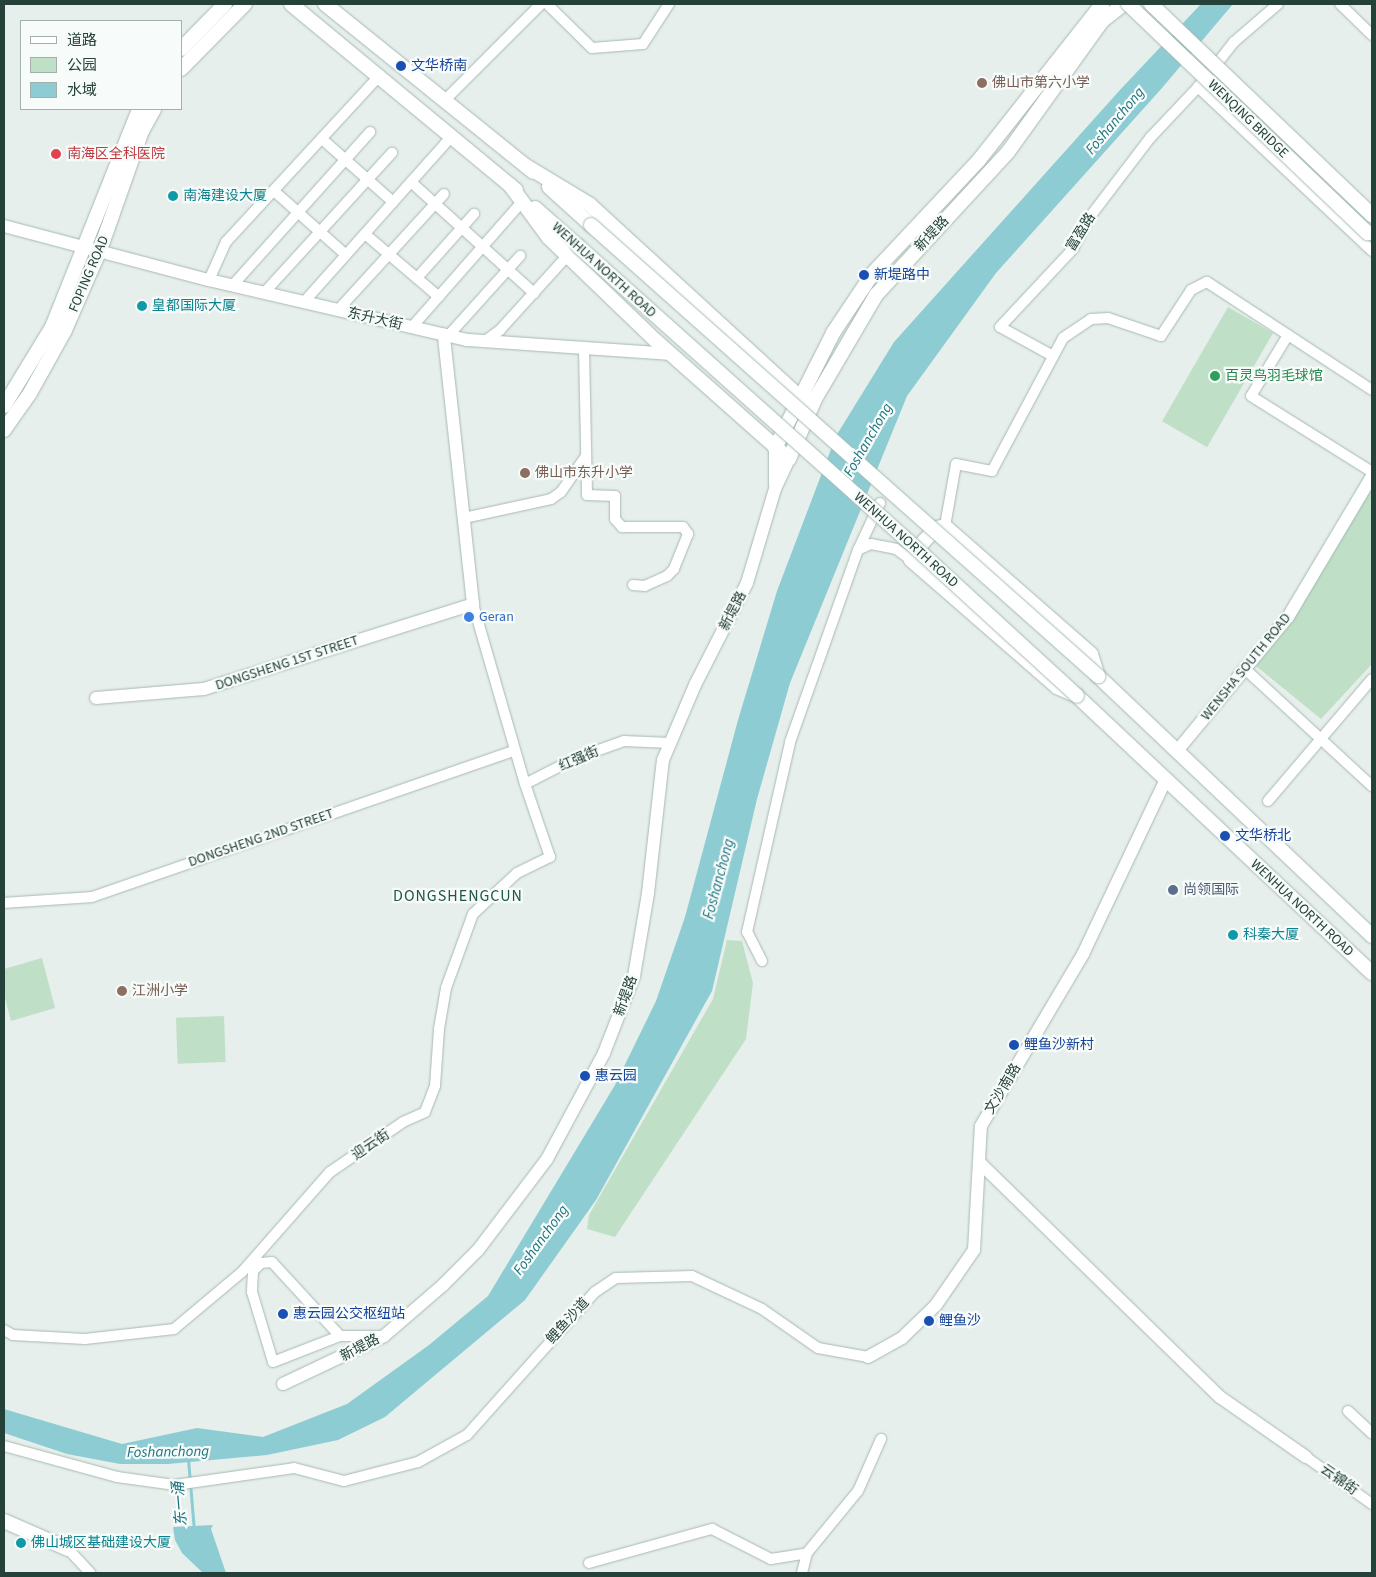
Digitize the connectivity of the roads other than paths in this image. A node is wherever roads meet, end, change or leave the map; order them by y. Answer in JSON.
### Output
{"nodes":[{"id":1,"x":225,"y":4,"type":"edge"},
{"id":2,"x":245,"y":4,"type":"edge"},
{"id":3,"x":292,"y":4,"type":"edge"},
{"id":4,"x":326,"y":4,"type":"edge"},
{"id":5,"x":541,"y":4,"type":"edge"},
{"id":6,"x":547,"y":4,"type":"edge"},
{"id":7,"x":669,"y":4,"type":"edge"},
{"id":8,"x":1102,"y":4,"type":"edge"},
{"id":9,"x":1152,"y":4,"type":"edge"},
{"id":10,"x":1278,"y":4,"type":"edge"},
{"id":11,"x":1340,"y":4,"type":"edge"},
{"id":12,"x":1120,"y":5,"type":"edge"},
{"id":13,"x":1372,"y":36,"type":"edge"},
{"id":14,"x":182,"y":48,"type":"edge"},
{"id":15,"x":182,"y":68,"type":"edge"},
{"id":16,"x":380,"y":75,"type":"junction"},
{"id":17,"x":1198,"y":88,"type":"junction"},
{"id":18,"x":444,"y":101,"type":"junction"},
{"id":19,"x":138,"y":110,"type":"edge"},
{"id":20,"x":153,"y":110,"type":"edge"},
{"id":21,"x":370,"y":132,"type":"dead end"},
{"id":22,"x":452,"y":136,"type":"junction"},
{"id":23,"x":322,"y":139,"type":"junction"},
{"id":24,"x":392,"y":153,"type":"dead end"},
{"id":25,"x":346,"y":159,"type":"junction"},
{"id":26,"x":526,"y":166,"type":"junction"},
{"id":27,"x":368,"y":180,"type":"junction"},
{"id":28,"x":411,"y":182,"type":"junction"},
{"id":29,"x":510,"y":185,"type":"junction"},
{"id":30,"x":274,"y":191,"type":"junction"},
{"id":31,"x":444,"y":194,"type":"dead end"},
{"id":32,"x":393,"y":202,"type":"junction"},
{"id":33,"x":522,"y":202,"type":"junction"},
{"id":34,"x":435,"y":204,"type":"junction"},
{"id":35,"x":298,"y":213,"type":"junction"},
{"id":36,"x":474,"y":214,"type":"dead end"},
{"id":37,"x":1372,"y":215,"type":"edge"},
{"id":38,"x":4,"y":226,"type":"edge"},
{"id":39,"x":462,"y":228,"type":"junction"},
{"id":40,"x":320,"y":232,"type":"junction"},
{"id":41,"x":365,"y":234,"type":"junction"},
{"id":42,"x":1370,"y":235,"type":"edge"},
{"id":43,"x":482,"y":247,"type":"junction"},
{"id":44,"x":93,"y":248,"type":"junction"},
{"id":45,"x":573,"y":251,"type":"junction"},
{"id":46,"x":1372,"y":251,"type":"edge"},
{"id":47,"x":389,"y":254,"type":"junction"},
{"id":48,"x":346,"y":255,"type":"junction"},
{"id":49,"x":520,"y":256,"type":"dead end"},
{"id":50,"x":508,"y":270,"type":"junction"},
{"id":51,"x":417,"y":278,"type":"junction"},
{"id":52,"x":209,"y":280,"type":"junction"},
{"id":53,"x":232,"y":286,"type":"junction"},
{"id":54,"x":264,"y":293,"type":"junction"},
{"id":55,"x":534,"y":293,"type":"junction"},
{"id":56,"x":439,"y":297,"type":"junction"},
{"id":57,"x":304,"y":302,"type":"junction"},
{"id":58,"x":338,"y":310,"type":"junction"},
{"id":59,"x":412,"y":327,"type":"junction"},
{"id":60,"x":446,"y":335,"type":"junction"},
{"id":61,"x":1288,"y":335,"type":"junction"},
{"id":62,"x":485,"y":341,"type":"junction"},
{"id":63,"x":584,"y":350,"type":"junction"},
{"id":64,"x":670,"y":354,"type":"junction"},
{"id":65,"x":1053,"y":356,"type":"junction"},
{"id":66,"x":1372,"y":390,"type":"edge"},
{"id":67,"x":800,"y":398,"type":"junction"},
{"id":68,"x":4,"y":406,"type":"edge"},
{"id":69,"x":811,"y":408,"type":"junction"},
{"id":70,"x":4,"y":430,"type":"edge"},
{"id":71,"x":775,"y":448,"type":"junction"},
{"id":72,"x":586,"y":455,"type":"junction"},
{"id":73,"x":789,"y":459,"type":"junction"},
{"id":74,"x":1372,"y":472,"type":"edge"},
{"id":75,"x":1372,"y":476,"type":"edge"},
{"id":76,"x":775,"y":489,"type":"junction"},
{"id":77,"x":880,"y":503,"type":"dead end"},
{"id":78,"x":464,"y":518,"type":"junction"},
{"id":79,"x":945,"y":526,"type":"junction"},
{"id":80,"x":858,"y":550,"type":"junction"},
{"id":81,"x":911,"y":560,"type":"junction"},
{"id":82,"x":633,"y":585,"type":"dead end"},
{"id":83,"x":473,"y":604,"type":"junction"},
{"id":84,"x":1245,"y":669,"type":"junction"},
{"id":85,"x":1098,"y":676,"type":"junction"},
{"id":86,"x":1372,"y":679,"type":"edge"},
{"id":87,"x":1077,"y":696,"type":"junction"},
{"id":88,"x":96,"y":698,"type":"dead end"},
{"id":89,"x":1321,"y":739,"type":"junction"},
{"id":90,"x":670,"y":743,"type":"junction"},
{"id":91,"x":514,"y":751,"type":"junction"},
{"id":92,"x":1177,"y":751,"type":"junction"},
{"id":93,"x":1166,"y":779,"type":"junction"},
{"id":94,"x":525,"y":784,"type":"junction"},
{"id":95,"x":1372,"y":786,"type":"edge"},
{"id":96,"x":1268,"y":801,"type":"dead end"},
{"id":97,"x":4,"y":903,"type":"edge"},
{"id":98,"x":1372,"y":936,"type":"edge"},
{"id":99,"x":762,"y":961,"type":"dead end"},
{"id":100,"x":1372,"y":973,"type":"edge"},
{"id":101,"x":979,"y":1162,"type":"junction"},
{"id":102,"x":4,"y":1330,"type":"edge"},
{"id":103,"x":340,"y":1336,"type":"junction"},
{"id":104,"x":384,"y":1336,"type":"junction"},
{"id":105,"x":868,"y":1357,"type":"joint"},
{"id":106,"x":283,"y":1384,"type":"dead end"},
{"id":107,"x":1348,"y":1411,"type":"dead end"},
{"id":108,"x":1372,"y":1433,"type":"edge"},
{"id":109,"x":881,"y":1439,"type":"dead end"},
{"id":110,"x":4,"y":1446,"type":"edge"},
{"id":111,"x":1306,"y":1457,"type":"joint"},
{"id":112,"x":1372,"y":1504,"type":"edge"},
{"id":113,"x":4,"y":1521,"type":"edge"},
{"id":114,"x":68,"y":1549,"type":"joint"},
{"id":115,"x":807,"y":1553,"type":"junction"},
{"id":116,"x":589,"y":1562,"type":"dead end"},
{"id":117,"x":90,"y":1573,"type":"edge"},
{"id":118,"x":802,"y":1573,"type":"edge"}],
"edges":[{"from":1,"to":14,"type":"main road"},
{"from":2,"to":15,"type":"main road"},
{"from":3,"to":16,"type":"main road","name":"WENHUA NORTH ROAD"},
{"from":4,"to":18,"type":"main road"},
{"from":5,"to":18,"type":"street"},
{"from":6,"to":7,"type":"street"},
{"from":8,"to":67,"type":"main road","name":"新堤路"},
{"from":9,"to":37,"type":"main road","name":"WENQING BRIDGE","bridge":true},
{"from":10,"to":17,"type":"street","name":"富盈路"},
{"from":11,"to":13,"type":"street"},
{"from":12,"to":42,"type":"main road","name":"WENQING BRIDGE","bridge":true},
{"from":12,"to":69,"type":"main road","name":"新堤路"},
{"from":16,"to":22,"type":"main road","name":"WENHUA NORTH ROAD"},
{"from":16,"to":23,"type":"street"},
{"from":17,"to":46,"type":"street"},
{"from":17,"to":65,"type":"street","name":"富盈路"},
{"from":18,"to":26,"type":"main road"},
{"from":19,"to":44,"type":"main road","name":"FOPING ROAD"},
{"from":20,"to":44,"type":"main road","name":"FOPING ROAD"},
{"from":21,"to":25,"type":"street"},
{"from":22,"to":28,"type":"street"},
{"from":22,"to":29,"type":"main road","name":"WENHUA NORTH ROAD"},
{"from":23,"to":25,"type":"street"},
{"from":23,"to":30,"type":"street"},
{"from":24,"to":27,"type":"street"},
{"from":25,"to":27,"type":"street"},
{"from":25,"to":35,"type":"street"},
{"from":26,"to":67,"type":"main road"},
{"from":26,"to":85,"type":"main road","name":"WENHUA NORTH ROAD","bridge":true},
{"from":27,"to":32,"type":"street"},
{"from":27,"to":40,"type":"street"},
{"from":28,"to":32,"type":"street"},
{"from":28,"to":34,"type":"street"},
{"from":29,"to":33,"type":"main road"},
{"from":29,"to":45,"type":"main road","name":"WENHUA NORTH ROAD"},
{"from":30,"to":35,"type":"street"},
{"from":30,"to":52,"type":"street"},
{"from":31,"to":34,"type":"street"},
{"from":32,"to":41,"type":"street"},
{"from":33,"to":43,"type":"street"},
{"from":33,"to":45,"type":"main road"},
{"from":34,"to":39,"type":"street"},
{"from":34,"to":47,"type":"street"},
{"from":35,"to":40,"type":"street"},
{"from":35,"to":53,"type":"street"},
{"from":36,"to":39,"type":"street"},
{"from":38,"to":44,"type":"street","name":"东升大街"},
{"from":39,"to":43,"type":"street"},
{"from":39,"to":51,"type":"street"},
{"from":40,"to":48,"type":"street"},
{"from":40,"to":54,"type":"street"},
{"from":41,"to":47,"type":"street"},
{"from":41,"to":48,"type":"street"},
{"from":43,"to":50,"type":"street"},
{"from":43,"to":56,"type":"street"},
{"from":44,"to":52,"type":"street","name":"东升大街"},
{"from":44,"to":68,"type":"main road","name":"FOPING ROAD"},
{"from":44,"to":70,"type":"main road","name":"FOPING ROAD"},
{"from":45,"to":55,"type":"street"},
{"from":45,"to":64,"type":"main road"},
{"from":45,"to":87,"type":"main road","name":"WENHUA NORTH ROAD","bridge":true},
{"from":47,"to":51,"type":"street"},
{"from":47,"to":58,"type":"street"},
{"from":48,"to":57,"type":"street"},
{"from":49,"to":50,"type":"street"},
{"from":50,"to":55,"type":"street"},
{"from":50,"to":60,"type":"street"},
{"from":51,"to":56,"type":"street"},
{"from":52,"to":53,"type":"street","name":"东升大街"},
{"from":53,"to":54,"type":"street","name":"东升大街"},
{"from":54,"to":57,"type":"street","name":"东升大街"},
{"from":55,"to":62,"type":"street"},
{"from":56,"to":59,"type":"street"},
{"from":57,"to":58,"type":"street","name":"东升大街"},
{"from":58,"to":59,"type":"street","name":"东升大街"},
{"from":59,"to":60,"type":"street","name":"东升大街"},
{"from":60,"to":62,"type":"street","name":"东升大街"},
{"from":60,"to":78,"type":"street"},
{"from":61,"to":65,"type":"street"},
{"from":61,"to":66,"type":"street"},
{"from":61,"to":74,"type":"street"},
{"from":62,"to":63,"type":"street","name":"东升大街"},
{"from":63,"to":64,"type":"street","name":"东升大街"},
{"from":63,"to":72,"type":"street"},
{"from":64,"to":71,"type":"main road"},
{"from":65,"to":79,"type":"street"},
{"from":67,"to":69,"type":"main road"},
{"from":67,"to":71,"type":"main road","name":"新堤路"},
{"from":69,"to":73,"type":"main road","name":"新堤路"},
{"from":71,"to":73,"type":"main road"},
{"from":71,"to":76,"type":"street","name":"新堤路"},
{"from":72,"to":78,"type":"street"},
{"from":72,"to":82,"type":"street"},
{"from":73,"to":76,"type":"street","name":"新堤路"},
{"from":75,"to":84,"type":"street","name":"WENSHA SOUTH ROAD"},
{"from":76,"to":90,"type":"street","name":"新堤路"},
{"from":77,"to":80,"type":"street"},
{"from":78,"to":83,"type":"street"},
{"from":79,"to":81,"type":"main road"},
{"from":79,"to":85,"type":"main road"},
{"from":80,"to":81,"type":"street"},
{"from":80,"to":99,"type":"street"},
{"from":81,"to":87,"type":"main road"},
{"from":83,"to":88,"type":"street","name":"DONGSHENG 1ST STREET"},
{"from":83,"to":91,"type":"street"},
{"from":84,"to":89,"type":"street"},
{"from":84,"to":92,"type":"street","name":"WENSHA SOUTH ROAD"},
{"from":85,"to":92,"type":"main road","name":"WENHUA NORTH ROAD"},
{"from":86,"to":89,"type":"street"},
{"from":87,"to":93,"type":"main road","name":"WENHUA NORTH ROAD"},
{"from":89,"to":95,"type":"street"},
{"from":89,"to":96,"type":"street"},
{"from":90,"to":94,"type":"street","name":"红强街"},
{"from":90,"to":104,"type":"street","name":"新堤路"},
{"from":91,"to":94,"type":"street"},
{"from":91,"to":97,"type":"street","name":"DONGSHENG 2ND STREET"},
{"from":92,"to":98,"type":"main road","name":"WENHUA NORTH ROAD"},
{"from":93,"to":100,"type":"main road","name":"WENHUA NORTH ROAD"},
{"from":93,"to":101,"type":"street","name":"文沙南路"},
{"from":94,"to":102,"type":"street","name":"迎云街"},
{"from":101,"to":105,"type":"street","name":"文沙南路"},
{"from":101,"to":111,"type":"street"},
{"from":103,"to":103,"type":"street"},
{"from":103,"to":104,"type":"street"},
{"from":104,"to":106,"type":"street","name":"新堤路"},
{"from":105,"to":110,"type":"street","name":"鲤鱼沙道"},
{"from":107,"to":108,"type":"street"},
{"from":109,"to":115,"type":"street"},
{"from":111,"to":112,"type":"street","name":"云锦街"},
{"from":113,"to":114,"type":"main road"},
{"from":114,"to":117,"type":"street"},
{"from":115,"to":116,"type":"street"},
{"from":115,"to":118,"type":"street"}]}
